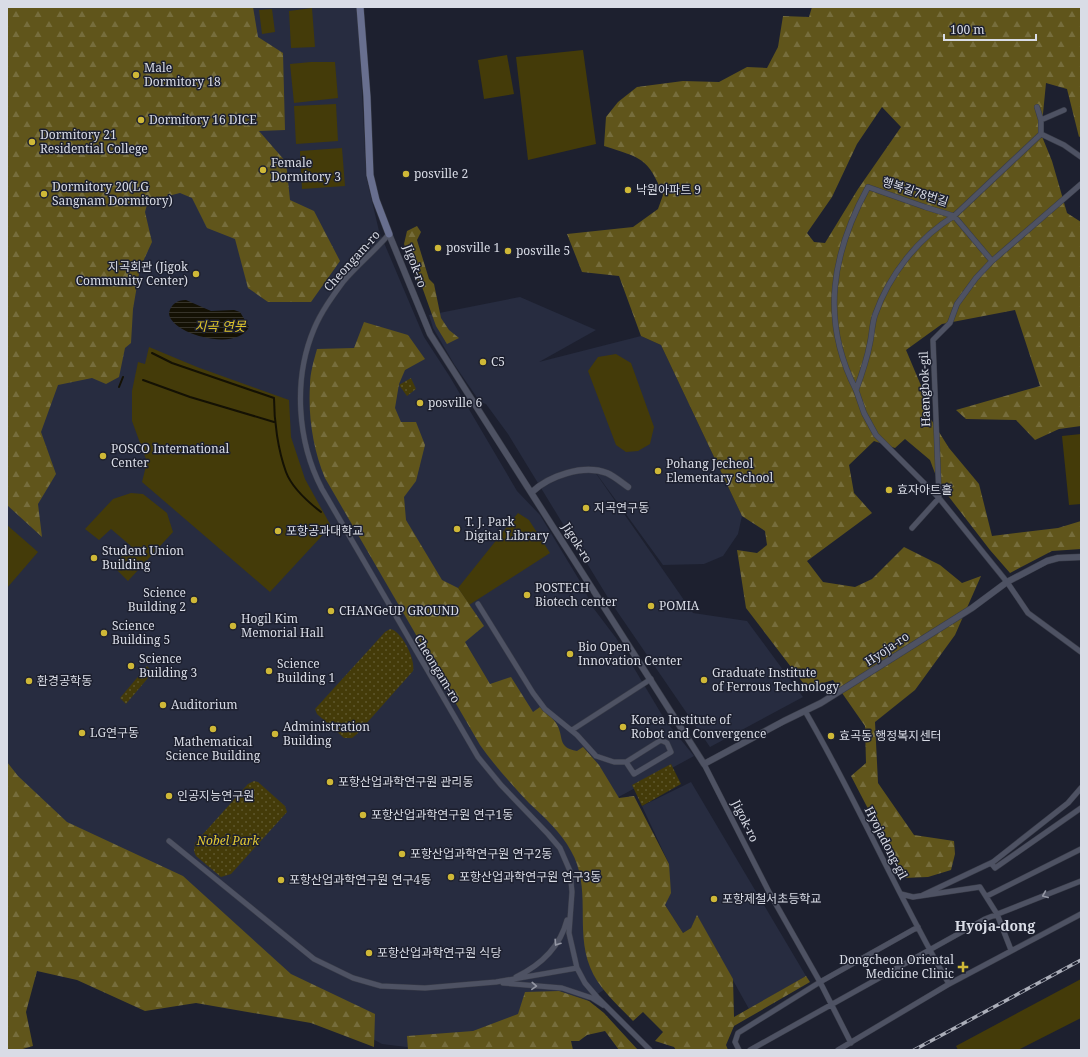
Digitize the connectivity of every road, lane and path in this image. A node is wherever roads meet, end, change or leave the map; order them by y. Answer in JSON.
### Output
{"nodes":[{"id":1,"x":360,"y":7,"type":"edge"},
{"id":2,"x":1037,"y":108,"type":"dead end"},
{"id":3,"x":1064,"y":110,"type":"dead end"},
{"id":4,"x":1041,"y":120,"type":"junction"},
{"id":5,"x":1041,"y":134,"type":"junction"},
{"id":6,"x":1081,"y":157,"type":"edge"},
{"id":7,"x":1081,"y":184,"type":"edge"},
{"id":8,"x":954,"y":216,"type":"junction"},
{"id":9,"x":389,"y":234,"type":"junction"},
{"id":10,"x":992,"y":262,"type":"junction"},
{"id":11,"x":856,"y":390,"type":"junction"},
{"id":12,"x":628,"y":487,"type":"dead end"},
{"id":13,"x":532,"y":492,"type":"junction"},
{"id":14,"x":940,"y":498,"type":"junction"},
{"id":15,"x":912,"y":528,"type":"dead end"},
{"id":16,"x":1081,"y":557,"type":"edge"},
{"id":17,"x":1007,"y":582,"type":"junction"},
{"id":18,"x":478,"y":604,"type":"dead end"},
{"id":19,"x":1081,"y":652,"type":"edge"},
{"id":20,"x":651,"y":679,"type":"junction"},
{"id":21,"x":804,"y":711,"type":"junction"},
{"id":22,"x":572,"y":730,"type":"junction"},
{"id":23,"x":626,"y":762,"type":"junction"},
{"id":24,"x":704,"y":764,"type":"junction"},
{"id":25,"x":1081,"y":788,"type":"edge"},
{"id":26,"x":1081,"y":808,"type":"edge"},
{"id":27,"x":169,"y":841,"type":"dead end"},
{"id":28,"x":1081,"y":849,"type":"edge"},
{"id":29,"x":991,"y":863,"type":"junction"},
{"id":30,"x":1081,"y":881,"type":"edge"},
{"id":31,"x":901,"y":894,"type":"junction"},
{"id":32,"x":923,"y":895,"type":"junction"},
{"id":33,"x":987,"y":896,"type":"junction"},
{"id":34,"x":571,"y":907,"type":"junction"},
{"id":35,"x":997,"y":914,"type":"junction"},
{"id":36,"x":1081,"y":914,"type":"edge"},
{"id":37,"x":918,"y":927,"type":"junction"},
{"id":38,"x":930,"y":950,"type":"junction"},
{"id":39,"x":1011,"y":950,"type":"junction"},
{"id":40,"x":577,"y":968,"type":"junction"},
{"id":41,"x":509,"y":980,"type":"junction"},
{"id":42,"x":496,"y":982,"type":"junction"},
{"id":43,"x":820,"y":982,"type":"junction"},
{"id":44,"x":949,"y":984,"type":"junction"},
{"id":45,"x":831,"y":1003,"type":"junction"},
{"id":46,"x":611,"y":1008,"type":"junction"},
{"id":47,"x":851,"y":1043,"type":"junction"},
{"id":48,"x":650,"y":1050,"type":"edge"},
{"id":49,"x":739,"y":1050,"type":"edge"},
{"id":50,"x":750,"y":1050,"type":"edge"},
{"id":51,"x":838,"y":1050,"type":"edge"}],
"edges":[{"from":1,"to":9,"type":"main road","name":"Jigok-ro"},
{"from":2,"to":4,"type":"street"},
{"from":3,"to":4,"type":"street"},
{"from":4,"to":5,"type":"street"},
{"from":5,"to":6,"type":"street"},
{"from":5,"to":8,"type":"street","name":"행복길78번길"},
{"from":7,"to":10,"type":"street","name":"Haengbok-gil"},
{"from":8,"to":10,"type":"street"},
{"from":8,"to":11,"type":"street","name":"행복길78번길"},
{"from":8,"to":11,"type":"street","name":"행복길78번길"},
{"from":9,"to":13,"type":"street","name":"Jigok-ro"},
{"from":9,"to":34,"type":"street","name":"Cheongam-ro"},
{"from":10,"to":14,"type":"street","name":"Haengbok-gil"},
{"from":11,"to":14,"type":"street","name":"행복길78번길"},
{"from":12,"to":13,"type":"street"},
{"from":13,"to":20,"type":"street","name":"Jigok-ro"},
{"from":14,"to":15,"type":"street"},
{"from":14,"to":17,"type":"street"},
{"from":16,"to":17,"type":"street","name":"Hyoja-ro"},
{"from":17,"to":19,"type":"street"},
{"from":17,"to":21,"type":"street","name":"Hyoja-ro"},
{"from":18,"to":22,"type":"street"},
{"from":20,"to":22,"type":"street"},
{"from":20,"to":24,"type":"street","name":"Jigok-ro"},
{"from":21,"to":24,"type":"street","name":"Hyoja-ro"},
{"from":21,"to":31,"type":"street","name":"Hyojadong-gil"},
{"from":22,"to":23,"type":"street"},
{"from":23,"to":23,"type":"street"},
{"from":24,"to":43,"type":"street","name":"Jigok-ro"},
{"from":25,"to":29,"type":"street"},
{"from":26,"to":29,"type":"street"},
{"from":27,"to":42,"type":"street"},
{"from":28,"to":33,"type":"street"},
{"from":29,"to":32,"type":"street"},
{"from":30,"to":35,"type":"street","one_way":true},
{"from":31,"to":32,"type":"street"},
{"from":31,"to":37,"type":"street","name":"Hyojadong-gil"},
{"from":32,"to":33,"type":"street"},
{"from":33,"to":35,"type":"street"},
{"from":34,"to":40,"type":"street","name":"Cheongam-ro"},
{"from":34,"to":41,"type":"street","one_way":true},
{"from":35,"to":38,"type":"street"},
{"from":35,"to":39,"type":"street"},
{"from":36,"to":39,"type":"street"},
{"from":37,"to":38,"type":"street","name":"Hyojadong-gil"},
{"from":37,"to":43,"type":"street"},
{"from":38,"to":44,"type":"street","name":"Hyojadong-gil"},
{"from":38,"to":45,"type":"street"},
{"from":39,"to":44,"type":"street"},
{"from":40,"to":41,"type":"street"},
{"from":40,"to":46,"type":"street","name":"Cheongam-ro"},
{"from":41,"to":42,"type":"street"},
{"from":42,"to":46,"type":"street","one_way":true},
{"from":43,"to":45,"type":"street","name":"Jigok-ro"},
{"from":43,"to":49,"type":"street"},
{"from":44,"to":47,"type":"street"},
{"from":45,"to":47,"type":"street","name":"Jigok-ro"},
{"from":45,"to":50,"type":"street"},
{"from":46,"to":48,"type":"street","name":"Cheongam-ro"},
{"from":47,"to":51,"type":"street"}]}
